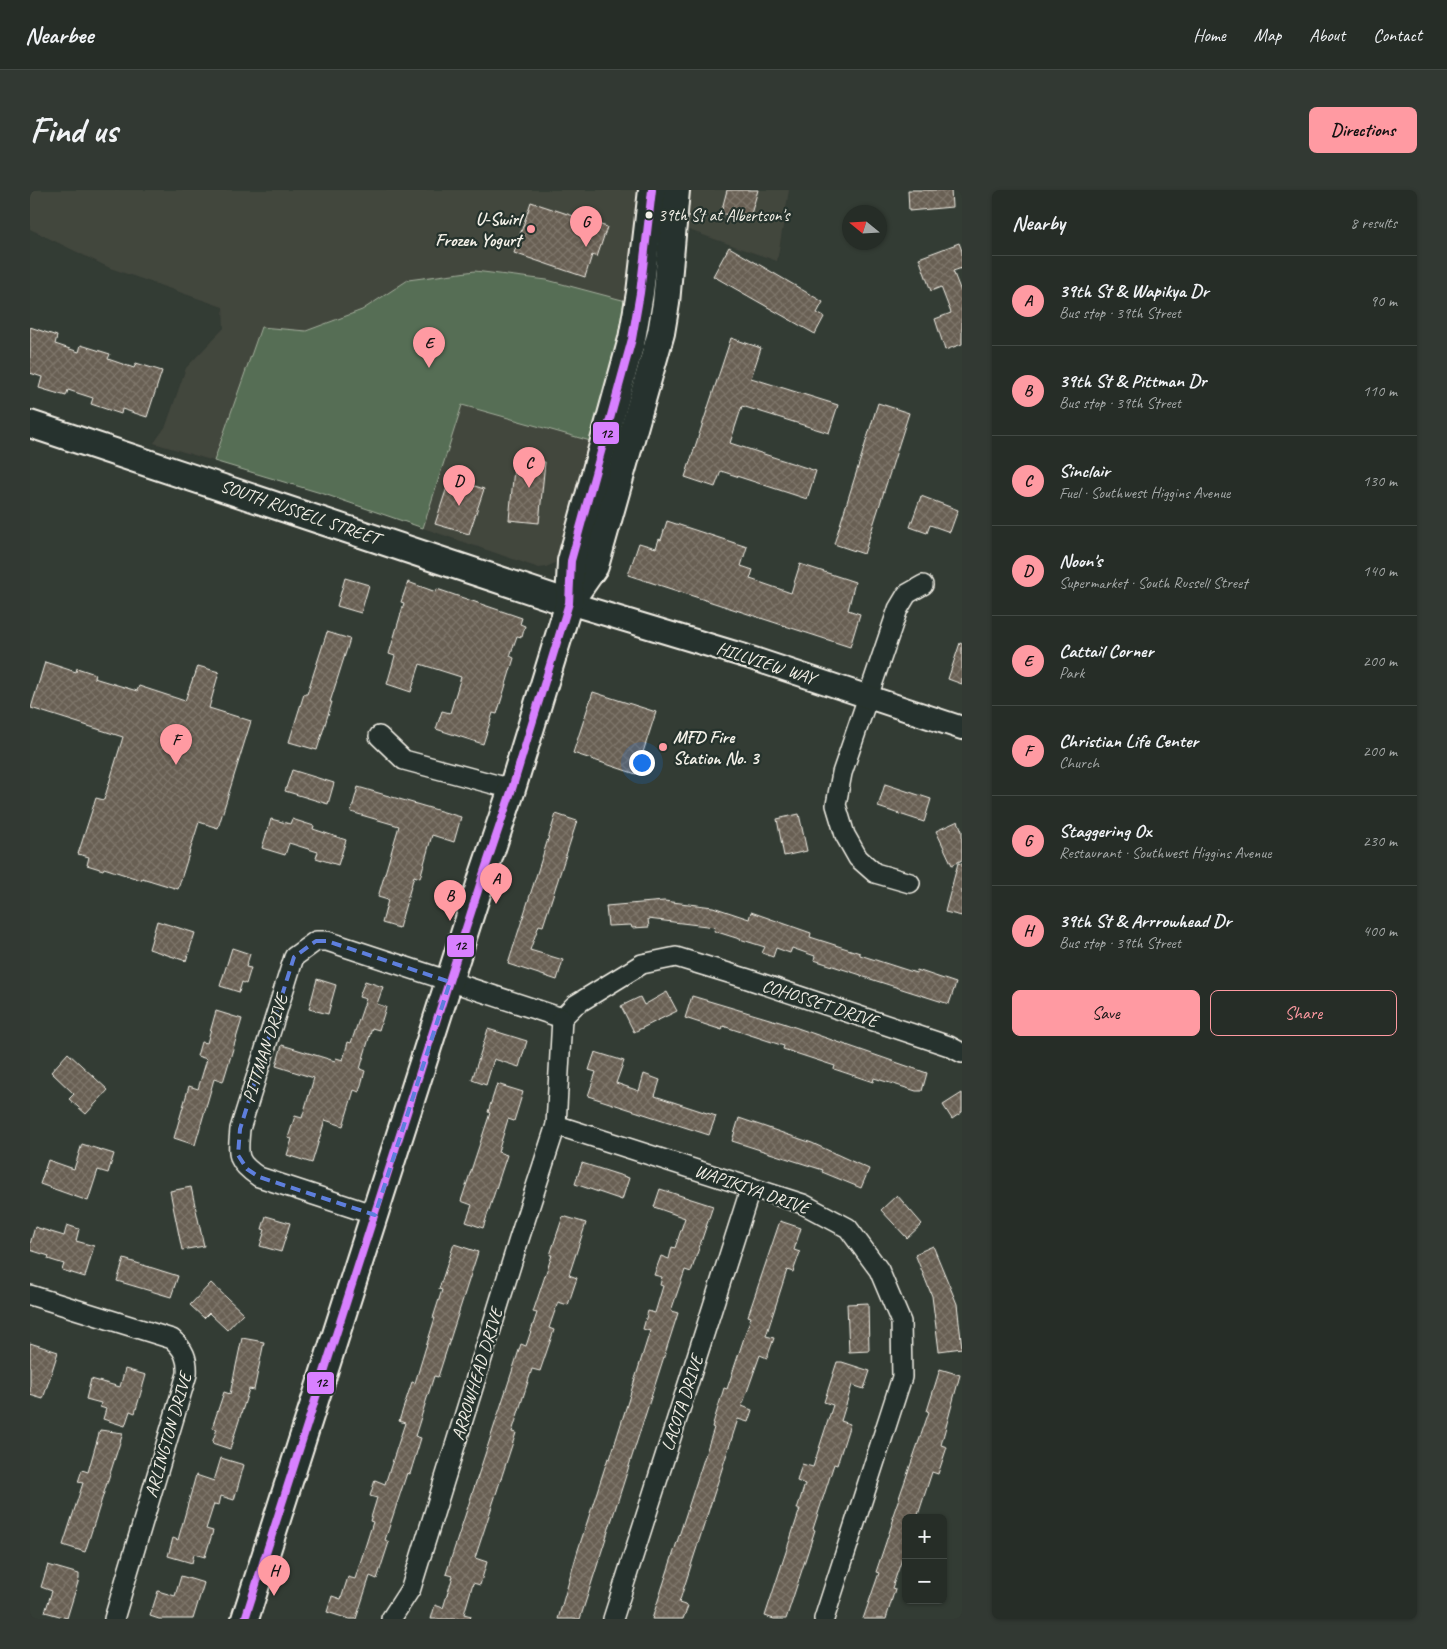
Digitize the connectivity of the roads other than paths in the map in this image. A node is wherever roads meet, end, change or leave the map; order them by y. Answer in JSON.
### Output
{"nodes":[{"id":1,"x":652,"y":190,"type":"edge"},
{"id":2,"x":666,"y":190,"type":"edge"},
{"id":3,"x":676,"y":190,"type":"edge"},
{"id":4,"x":661,"y":332,"type":"junction"},
{"id":5,"x":30,"y":424,"type":"edge"},
{"id":6,"x":923,"y":585,"type":"dead end"},
{"id":7,"x":569,"y":603,"type":"junction"},
{"id":8,"x":868,"y":697,"type":"junction"},
{"id":9,"x":962,"y":728,"type":"edge"},
{"id":10,"x":379,"y":736,"type":"dead end"},
{"id":11,"x":512,"y":789,"type":"junction"},
{"id":12,"x":910,"y":883,"type":"dead end"},
{"id":13,"x":450,"y":982,"type":"junction"},
{"id":14,"x":562,"y":1018,"type":"junction"},
{"id":15,"x":962,"y":1053,"type":"edge"},
{"id":16,"x":556,"y":1125,"type":"junction"},
{"id":17,"x":751,"y":1187,"type":"junction"},
{"id":18,"x":375,"y":1215,"type":"junction"},
{"id":19,"x":30,"y":1295,"type":"edge"},
{"id":20,"x":114,"y":1619,"type":"edge"},
{"id":21,"x":245,"y":1619,"type":"edge"},
{"id":22,"x":391,"y":1619,"type":"edge"},
{"id":23,"x":613,"y":1619,"type":"edge"},
{"id":24,"x":824,"y":1619,"type":"edge"}],
"edges":[{"from":1,"to":7,"type":"main road"},
{"from":2,"to":4,"type":"main road"},
{"from":3,"to":4,"type":"main road"},
{"from":4,"to":7,"type":"main road"},
{"from":5,"to":7,"type":"main road","name":"SOUTH RUSSELL STREET"},
{"from":6,"to":8,"type":"street"},
{"from":7,"to":8,"type":"street","name":"HILLVIEW WAY"},
{"from":7,"to":11,"type":"main road"},
{"from":8,"to":9,"type":"street","name":"HILLVIEW WAY"},
{"from":8,"to":12,"type":"street"},
{"from":10,"to":11,"type":"street"},
{"from":11,"to":13,"type":"main road"},
{"from":13,"to":14,"type":"street"},
{"from":13,"to":18,"type":"main road"},
{"from":13,"to":18,"type":"street","name":"PITTMAN DRIVE"},
{"from":14,"to":15,"type":"street","name":"COHOSSET DRIVE"},
{"from":14,"to":16,"type":"street"},
{"from":16,"to":17,"type":"street","name":"WAPIKIYA DRIVE"},
{"from":16,"to":22,"type":"street","name":"ARROWHEAD DRIVE"},
{"from":17,"to":23,"type":"street","name":"LACOTA DRIVE"},
{"from":17,"to":24,"type":"street","name":"WAPIKIYA DRIVE"},
{"from":18,"to":21,"type":"main road"},
{"from":19,"to":20,"type":"street","name":"ARLINGTON DRIVE"}]}
